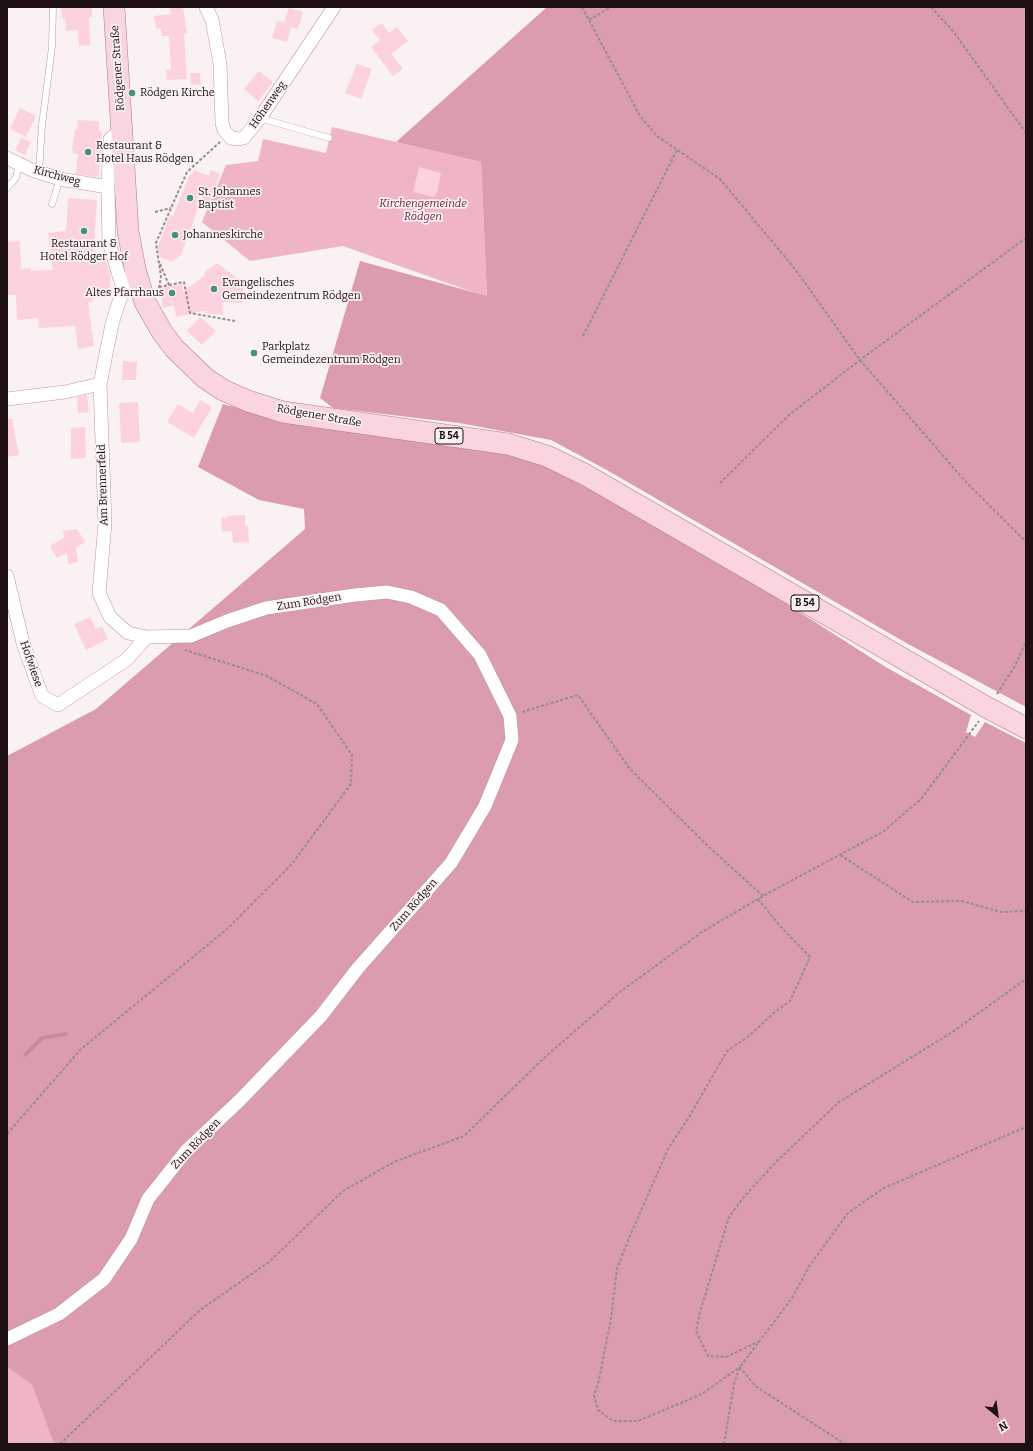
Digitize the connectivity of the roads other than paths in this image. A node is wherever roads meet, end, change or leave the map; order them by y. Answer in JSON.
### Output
{"nodes":[{"id":1,"x":53,"y":7,"type":"edge"},
{"id":2,"x":114,"y":7,"type":"edge"},
{"id":3,"x":206,"y":7,"type":"edge"},
{"id":4,"x":334,"y":7,"type":"edge"},
{"id":5,"x":260,"y":118,"type":"junction"},
{"id":6,"x":122,"y":129,"type":"junction"},
{"id":7,"x":329,"y":138,"type":"dead end"},
{"id":8,"x":7,"y":158,"type":"edge"},
{"id":9,"x":19,"y":164,"type":"junction"},
{"id":10,"x":38,"y":172,"type":"junction"},
{"id":11,"x":60,"y":179,"type":"junction"},
{"id":12,"x":108,"y":187,"type":"junction"},
{"id":13,"x":7,"y":188,"type":"edge"},
{"id":14,"x":52,"y":204,"type":"dead end"},
{"id":15,"x":135,"y":269,"type":"junction"},
{"id":16,"x":123,"y":289,"type":"junction"},
{"id":17,"x":100,"y":384,"type":"junction"},
{"id":18,"x":7,"y":399,"type":"edge"},
{"id":19,"x":7,"y":576,"type":"edge"},
{"id":20,"x":191,"y":636,"type":"joint"},
{"id":21,"x":147,"y":638,"type":"junction"},
{"id":22,"x":1026,"y":728,"type":"edge"},
{"id":23,"x":7,"y":1339,"type":"edge"}],
"edges":[{"from":1,"to":10,"type":"lane"},
{"from":2,"to":6,"type":"main road","name":"Rödgener Straße","number":"B 54"},
{"from":3,"to":5,"type":"street","name":"Höhenweg"},
{"from":4,"to":5,"type":"street","name":"Höhenweg"},
{"from":5,"to":7,"type":"lane"},
{"from":6,"to":12,"type":"street"},
{"from":6,"to":15,"type":"main road","name":"Rödgener Straße","number":"B 54"},
{"from":8,"to":9,"type":"street","name":"Kirchweg"},
{"from":9,"to":10,"type":"street","name":"Kirchweg"},
{"from":9,"to":13,"type":"lane"},
{"from":10,"to":11,"type":"street","name":"Kirchweg"},
{"from":11,"to":12,"type":"street","name":"Kirchweg"},
{"from":11,"to":14,"type":"lane"},
{"from":12,"to":16,"type":"street"},
{"from":15,"to":16,"type":"street","name":"Am Brennerfeld"},
{"from":15,"to":22,"type":"main road","name":"Rödgener Straße","number":"B 54"},
{"from":16,"to":17,"type":"street","name":"Am Brennerfeld"},
{"from":17,"to":18,"type":"street"},
{"from":17,"to":21,"type":"street","name":"Am Brennerfeld"},
{"from":19,"to":21,"type":"street","name":"Hofwiese"},
{"from":20,"to":21,"type":"street","name":"Am Brennerfeld"},
{"from":20,"to":23,"type":"street","name":"Zum Rödgen"}]}
